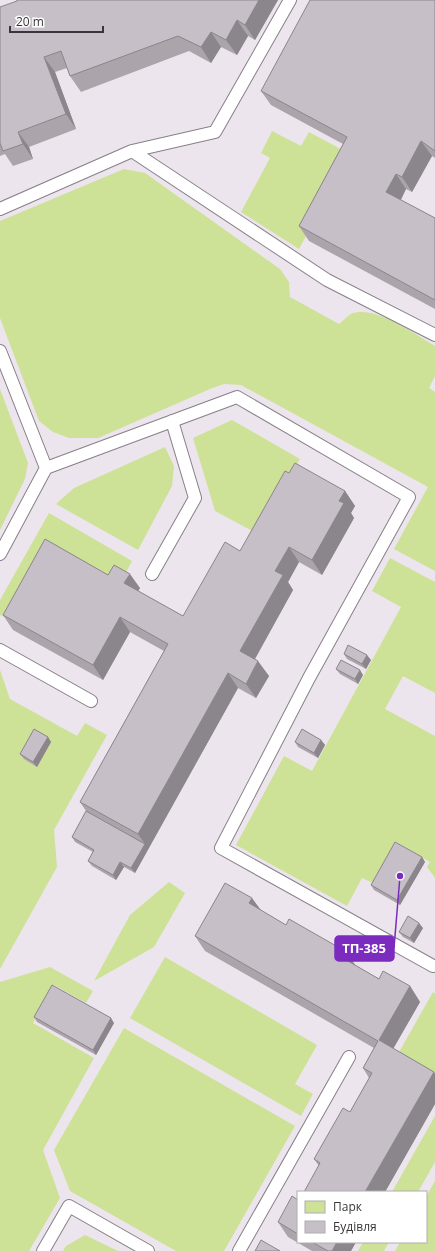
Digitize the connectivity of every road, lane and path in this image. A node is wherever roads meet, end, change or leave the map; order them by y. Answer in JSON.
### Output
{"nodes":[{"id":1,"x":290,"y":0,"type":"edge"},
{"id":2,"x":132,"y":151,"type":"junction"},
{"id":3,"x":0,"y":209,"type":"edge"},
{"id":4,"x":435,"y":335,"type":"edge"},
{"id":5,"x":0,"y":351,"type":"edge"},
{"id":6,"x":172,"y":421,"type":"junction"},
{"id":7,"x":46,"y":468,"type":"junction"},
{"id":8,"x":0,"y":554,"type":"edge"},
{"id":9,"x":152,"y":574,"type":"dead end"},
{"id":10,"x":0,"y":650,"type":"edge"},
{"id":11,"x":91,"y":701,"type":"dead end"},
{"id":12,"x":433,"y":966,"type":"dead end"},
{"id":13,"x":350,"y":1057,"type":"dead end"},
{"id":14,"x":43,"y":1251,"type":"edge"},
{"id":15,"x":148,"y":1251,"type":"edge"},
{"id":16,"x":239,"y":1251,"type":"edge"}],
"edges":[{"from":1,"to":2,"type":"lane"},
{"from":2,"to":3,"type":"lane"},
{"from":2,"to":4,"type":"lane"},
{"from":5,"to":7,"type":"lane"},
{"from":6,"to":7,"type":"lane"},
{"from":6,"to":9,"type":"lane"},
{"from":6,"to":12,"type":"lane"},
{"from":7,"to":8,"type":"lane"},
{"from":10,"to":11,"type":"lane"},
{"from":13,"to":16,"type":"lane"},
{"from":14,"to":15,"type":"lane"}]}
